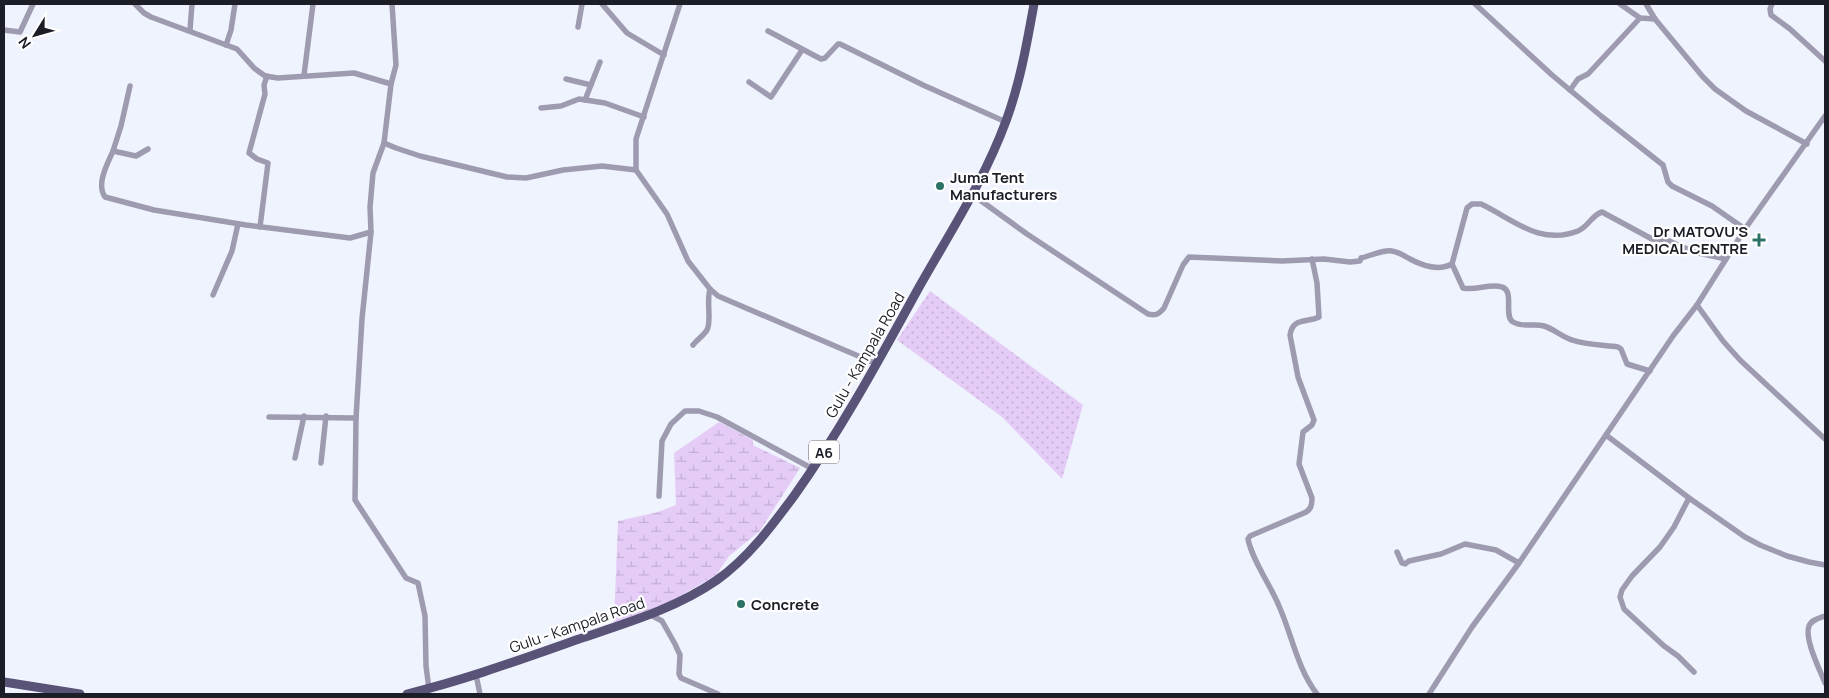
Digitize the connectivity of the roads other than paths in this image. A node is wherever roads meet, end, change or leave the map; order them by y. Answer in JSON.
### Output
{"nodes":[{"id":1,"x":33,"y":4,"type":"edge"},
{"id":2,"x":135,"y":4,"type":"edge"},
{"id":3,"x":192,"y":4,"type":"edge"},
{"id":4,"x":235,"y":4,"type":"edge"},
{"id":5,"x":313,"y":4,"type":"edge"},
{"id":6,"x":392,"y":4,"type":"edge"},
{"id":7,"x":582,"y":4,"type":"edge"},
{"id":8,"x":604,"y":4,"type":"edge"},
{"id":9,"x":680,"y":4,"type":"edge"},
{"id":10,"x":1034,"y":4,"type":"edge"},
{"id":11,"x":1475,"y":4,"type":"edge"},
{"id":12,"x":1620,"y":4,"type":"edge"},
{"id":13,"x":1646,"y":4,"type":"edge"},
{"id":14,"x":1772,"y":4,"type":"edge"},
{"id":15,"x":1640,"y":18,"type":"junction"},
{"id":16,"x":1655,"y":19,"type":"junction"},
{"id":17,"x":578,"y":27,"type":"dead end"},
{"id":18,"x":4,"y":30,"type":"edge"},
{"id":19,"x":190,"y":30,"type":"junction"},
{"id":20,"x":768,"y":31,"type":"dead end"},
{"id":21,"x":226,"y":45,"type":"junction"},
{"id":22,"x":802,"y":50,"type":"junction"},
{"id":23,"x":664,"y":55,"type":"junction"},
{"id":24,"x":1825,"y":61,"type":"edge"},
{"id":25,"x":600,"y":62,"type":"dead end"},
{"id":26,"x":304,"y":75,"type":"junction"},
{"id":27,"x":267,"y":76,"type":"junction"},
{"id":28,"x":566,"y":79,"type":"dead end"},
{"id":29,"x":749,"y":82,"type":"dead end"},
{"id":30,"x":391,"y":84,"type":"junction"},
{"id":31,"x":591,"y":85,"type":"junction"},
{"id":32,"x":130,"y":86,"type":"dead end"},
{"id":33,"x":1570,"y":90,"type":"junction"},
{"id":34,"x":585,"y":100,"type":"junction"},
{"id":35,"x":541,"y":108,"type":"dead end"},
{"id":36,"x":1825,"y":116,"type":"edge"},
{"id":37,"x":644,"y":117,"type":"junction"},
{"id":38,"x":1006,"y":122,"type":"junction"},
{"id":39,"x":384,"y":142,"type":"junction"},
{"id":40,"x":1807,"y":144,"type":"junction"},
{"id":41,"x":148,"y":149,"type":"dead end"},
{"id":42,"x":113,"y":151,"type":"junction"},
{"id":43,"x":636,"y":170,"type":"junction"},
{"id":44,"x":973,"y":195,"type":"junction"},
{"id":45,"x":238,"y":224,"type":"junction"},
{"id":46,"x":260,"y":227,"type":"junction"},
{"id":47,"x":1745,"y":229,"type":"junction"},
{"id":48,"x":371,"y":232,"type":"junction"},
{"id":49,"x":1312,"y":259,"type":"junction"},
{"id":50,"x":1726,"y":259,"type":"junction"},
{"id":51,"x":1452,"y":264,"type":"junction"},
{"id":52,"x":710,"y":289,"type":"junction"},
{"id":53,"x":212,"y":295,"type":"dead end"},
{"id":54,"x":1697,"y":305,"type":"junction"},
{"id":55,"x":693,"y":345,"type":"dead end"},
{"id":56,"x":878,"y":364,"type":"junction"},
{"id":57,"x":1650,"y":371,"type":"junction"},
{"id":58,"x":304,"y":416,"type":"junction"},
{"id":59,"x":326,"y":416,"type":"junction"},
{"id":60,"x":269,"y":417,"type":"dead end"},
{"id":61,"x":356,"y":418,"type":"junction"},
{"id":62,"x":1606,"y":435,"type":"junction"},
{"id":63,"x":1825,"y":439,"type":"edge"},
{"id":64,"x":295,"y":458,"type":"dead end"},
{"id":65,"x":321,"y":463,"type":"dead end"},
{"id":66,"x":813,"y":470,"type":"junction"},
{"id":67,"x":659,"y":496,"type":"dead end"},
{"id":68,"x":1689,"y":498,"type":"junction"},
{"id":69,"x":1397,"y":552,"type":"dead end"},
{"id":70,"x":1519,"y":563,"type":"junction"},
{"id":71,"x":1825,"y":565,"type":"edge"},
{"id":72,"x":649,"y":614,"type":"junction"},
{"id":73,"x":1825,"y":616,"type":"edge"},
{"id":74,"x":1694,"y":672,"type":"dead end"},
{"id":75,"x":476,"y":675,"type":"junction"},
{"id":76,"x":4,"y":682,"type":"edge"},
{"id":77,"x":1825,"y":683,"type":"edge"},
{"id":78,"x":429,"y":689,"type":"junction"},
{"id":79,"x":75,"y":694,"type":"edge"},
{"id":80,"x":407,"y":694,"type":"edge"},
{"id":81,"x":480,"y":694,"type":"edge"},
{"id":82,"x":718,"y":694,"type":"edge"},
{"id":83,"x":1317,"y":694,"type":"edge"},
{"id":84,"x":1429,"y":694,"type":"edge"}],
"edges":[{"from":1,"to":18,"type":"street"},
{"from":2,"to":19,"type":"street"},
{"from":3,"to":19,"type":"street"},
{"from":4,"to":21,"type":"street"},
{"from":5,"to":26,"type":"street"},
{"from":6,"to":30,"type":"street"},
{"from":7,"to":17,"type":"street"},
{"from":8,"to":23,"type":"street"},
{"from":9,"to":23,"type":"street"},
{"from":10,"to":38,"type":"main road","name":"Gulu - Kampala Road","number":"A6"},
{"from":11,"to":33,"type":"street"},
{"from":12,"to":15,"type":"street"},
{"from":13,"to":16,"type":"street"},
{"from":14,"to":24,"type":"street"},
{"from":15,"to":16,"type":"street"},
{"from":15,"to":33,"type":"street"},
{"from":16,"to":40,"type":"street"},
{"from":19,"to":21,"type":"street"},
{"from":20,"to":22,"type":"street"},
{"from":21,"to":27,"type":"street"},
{"from":22,"to":29,"type":"street"},
{"from":22,"to":38,"type":"street"},
{"from":23,"to":37,"type":"street"},
{"from":25,"to":31,"type":"street"},
{"from":26,"to":27,"type":"street"},
{"from":26,"to":30,"type":"street"},
{"from":27,"to":46,"type":"street"},
{"from":28,"to":31,"type":"street"},
{"from":30,"to":39,"type":"street"},
{"from":31,"to":34,"type":"street"},
{"from":32,"to":42,"type":"street"},
{"from":33,"to":47,"type":"street"},
{"from":34,"to":35,"type":"street"},
{"from":34,"to":37,"type":"street"},
{"from":36,"to":40,"type":"street"},
{"from":37,"to":43,"type":"street"},
{"from":38,"to":44,"type":"main road","name":"Gulu - Kampala Road","number":"A6"},
{"from":39,"to":43,"type":"street"},
{"from":39,"to":48,"type":"street"},
{"from":40,"to":47,"type":"street"},
{"from":41,"to":42,"type":"street"},
{"from":42,"to":45,"type":"street"},
{"from":43,"to":52,"type":"street"},
{"from":44,"to":49,"type":"street"},
{"from":44,"to":56,"type":"main road","name":"Gulu - Kampala Road","number":"A6"},
{"from":45,"to":46,"type":"street"},
{"from":45,"to":53,"type":"street"},
{"from":46,"to":48,"type":"street"},
{"from":47,"to":50,"type":"street"},
{"from":48,"to":61,"type":"street"},
{"from":49,"to":51,"type":"street"},
{"from":49,"to":83,"type":"street"},
{"from":50,"to":51,"type":"street"},
{"from":50,"to":54,"type":"street"},
{"from":51,"to":57,"type":"street"},
{"from":52,"to":55,"type":"street"},
{"from":52,"to":56,"type":"street"},
{"from":54,"to":57,"type":"street"},
{"from":54,"to":63,"type":"street"},
{"from":56,"to":66,"type":"main road","name":"Gulu - Kampala Road","number":"A6"},
{"from":57,"to":62,"type":"street"},
{"from":58,"to":59,"type":"street"},
{"from":58,"to":60,"type":"street"},
{"from":58,"to":64,"type":"street"},
{"from":59,"to":61,"type":"street"},
{"from":59,"to":65,"type":"street"},
{"from":61,"to":78,"type":"street"},
{"from":62,"to":68,"type":"street"},
{"from":62,"to":70,"type":"street"},
{"from":66,"to":67,"type":"street"},
{"from":66,"to":72,"type":"main road","name":"Gulu - Kampala Road","number":"A6"},
{"from":68,"to":71,"type":"street"},
{"from":68,"to":74,"type":"street"},
{"from":69,"to":70,"type":"street"},
{"from":70,"to":84,"type":"street"},
{"from":72,"to":75,"type":"main road","name":"Gulu - Kampala Road","number":"A6"},
{"from":72,"to":82,"type":"street"},
{"from":73,"to":77,"type":"street"},
{"from":75,"to":78,"type":"main road","name":"Gulu - Kampala Road","number":"A6"},
{"from":75,"to":81,"type":"street"},
{"from":76,"to":79,"type":"main road"},
{"from":78,"to":80,"type":"main road","name":"Gulu - Kampala Road","number":"A6"}]}
